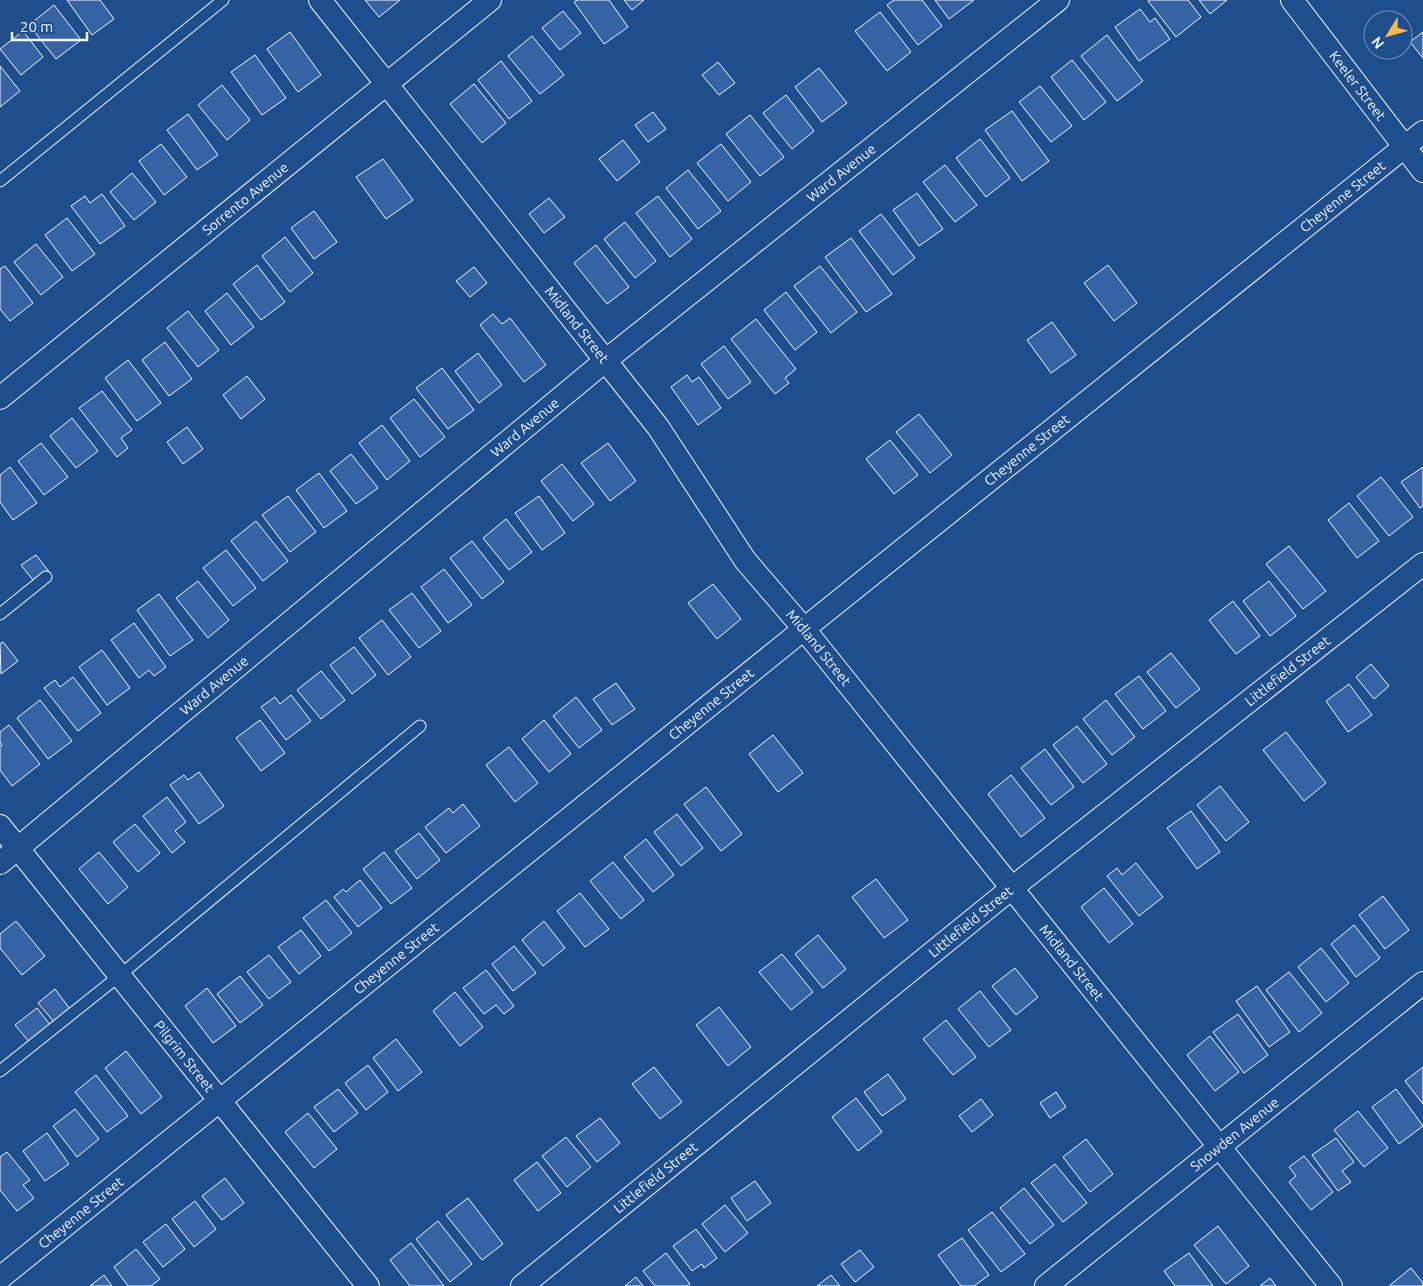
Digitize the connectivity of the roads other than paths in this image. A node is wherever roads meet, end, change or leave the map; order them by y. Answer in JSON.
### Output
{"nodes":[{"id":1,"x":223,"y":0,"type":"edge"},
{"id":2,"x":320,"y":0,"type":"edge"},
{"id":3,"x":490,"y":0,"type":"edge"},
{"id":4,"x":1058,"y":0,"type":"edge"},
{"id":5,"x":1292,"y":0,"type":"edge"},
{"id":6,"x":386,"y":85,"type":"junction"},
{"id":7,"x":1423,"y":132,"type":"edge"},
{"id":8,"x":1404,"y":147,"type":"junction"},
{"id":9,"x":1423,"y":171,"type":"edge"},
{"id":10,"x":0,"y":181,"type":"edge"},
{"id":11,"x":605,"y":361,"type":"junction"},
{"id":12,"x":0,"y":398,"type":"edge"},
{"id":13,"x":1423,"y":564,"type":"edge"},
{"id":14,"x":46,"y":577,"type":"dead end"},
{"id":15,"x":0,"y":614,"type":"edge"},
{"id":16,"x":804,"y":629,"type":"junction"},
{"id":17,"x":420,"y":726,"type":"dead end"},
{"id":18,"x":0,"y":826,"type":"edge"},
{"id":19,"x":18,"y":848,"type":"junction"},
{"id":20,"x":0,"y":862,"type":"edge"},
{"id":21,"x":1012,"y":888,"type":"junction"},
{"id":22,"x":119,"y":976,"type":"junction"},
{"id":23,"x":1423,"y":983,"type":"edge"},
{"id":24,"x":0,"y":1071,"type":"edge"},
{"id":25,"x":219,"y":1101,"type":"junction"},
{"id":26,"x":1218,"y":1147,"type":"junction"},
{"id":27,"x":0,"y":1278,"type":"edge"},
{"id":28,"x":368,"y":1286,"type":"edge"},
{"id":29,"x":522,"y":1286,"type":"edge"},
{"id":30,"x":1046,"y":1286,"type":"edge"},
{"id":31,"x":1331,"y":1286,"type":"edge"}],
"edges":[{"from":1,"to":10,"type":"lane"},
{"from":2,"to":6,"type":"street","name":"Midland Street"},
{"from":3,"to":6,"type":"street","name":"Sorrento Avenue"},
{"from":4,"to":11,"type":"street","name":"Ward Avenue"},
{"from":5,"to":8,"type":"street","name":"Keeler Street"},
{"from":6,"to":11,"type":"street","name":"Midland Street"},
{"from":6,"to":12,"type":"street","name":"Sorrento Avenue"},
{"from":7,"to":8,"type":"street","name":"Cheyenne Street"},
{"from":8,"to":9,"type":"street","name":"Keeler Street"},
{"from":8,"to":16,"type":"street","name":"Cheyenne Street"},
{"from":11,"to":16,"type":"street","name":"Midland Street"},
{"from":11,"to":19,"type":"street","name":"Ward Avenue"},
{"from":13,"to":21,"type":"street","name":"Littlefield Street"},
{"from":14,"to":15,"type":"lane"},
{"from":16,"to":21,"type":"street","name":"Midland Street"},
{"from":16,"to":25,"type":"street","name":"Cheyenne Street"},
{"from":17,"to":22,"type":"lane"},
{"from":18,"to":19,"type":"street","name":"Pilgrim Street"},
{"from":19,"to":20,"type":"street","name":"Ward Avenue"},
{"from":19,"to":22,"type":"street","name":"Pilgrim Street"},
{"from":21,"to":26,"type":"street","name":"Midland Street"},
{"from":21,"to":29,"type":"street","name":"Littlefield Street"},
{"from":22,"to":24,"type":"lane"},
{"from":22,"to":25,"type":"street","name":"Pilgrim Street"},
{"from":23,"to":26,"type":"street","name":"Snowden Avenue"},
{"from":25,"to":27,"type":"street","name":"Cheyenne Street"},
{"from":25,"to":28,"type":"street","name":"Pilgrim Street"},
{"from":26,"to":30,"type":"street","name":"Snowden Avenue"},
{"from":26,"to":31,"type":"street","name":"Midland Street"}]}
